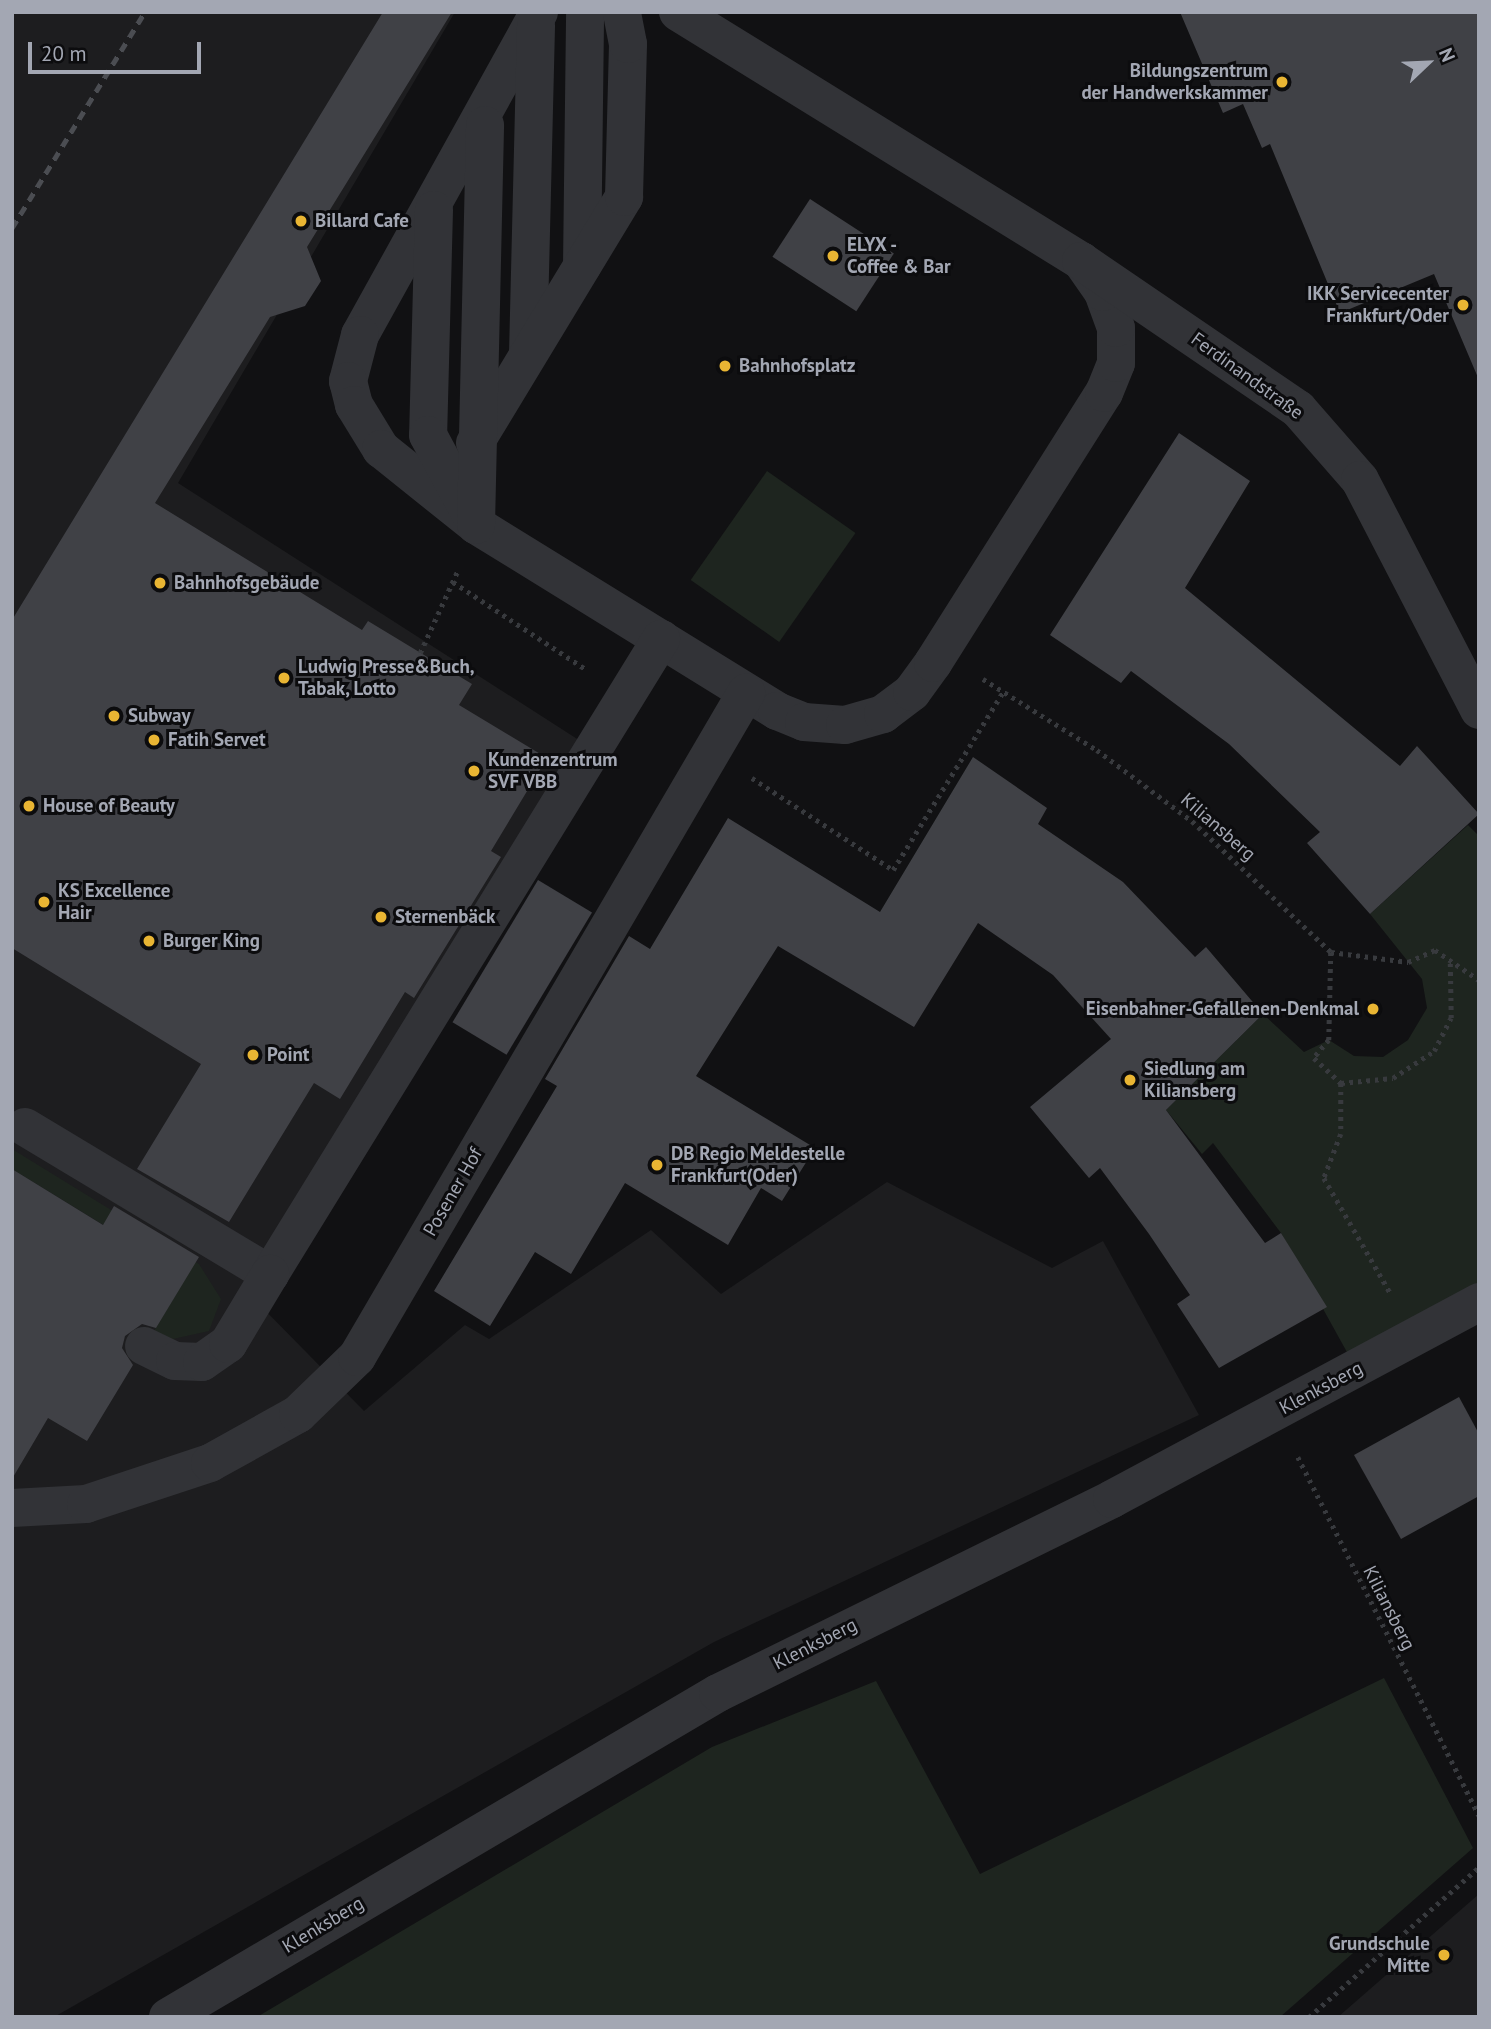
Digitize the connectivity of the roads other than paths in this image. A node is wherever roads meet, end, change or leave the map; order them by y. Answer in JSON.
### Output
{"nodes":[{"id":1,"x":585,"y":12,"type":"edge"},
{"id":2,"x":622,"y":12,"type":"edge"},
{"id":3,"x":678,"y":12,"type":"edge"},
{"id":4,"x":538,"y":15,"type":"edge"},
{"id":5,"x":485,"y":120,"type":"junction"},
{"id":6,"x":434,"y":204,"type":"junction"},
{"id":7,"x":1081,"y":261,"type":"junction"},
{"id":8,"x":582,"y":266,"type":"junction"},
{"id":9,"x":528,"y":354,"type":"junction"},
{"id":10,"x":475,"y":443,"type":"junction"},
{"id":11,"x":476,"y":524,"type":"junction"},
{"id":12,"x":661,"y":639,"type":"junction"},
{"id":13,"x":746,"y":693,"type":"junction"},
{"id":14,"x":1479,"y":710,"type":"edge"},
{"id":15,"x":25,"y":1127,"type":"dead end"},
{"id":16,"x":270,"y":1274,"type":"junction"},
{"id":17,"x":1479,"y":1303,"type":"edge"},
{"id":18,"x":144,"y":1346,"type":"dead end"},
{"id":19,"x":12,"y":1508,"type":"edge"},
{"id":20,"x":168,"y":2017,"type":"edge"}],
"edges":[{"from":1,"to":8,"type":"street"},
{"from":2,"to":8,"type":"street"},
{"from":3,"to":7,"type":"street"},
{"from":4,"to":5,"type":"street"},
{"from":4,"to":9,"type":"street"},
{"from":5,"to":6,"type":"street"},
{"from":5,"to":10,"type":"street"},
{"from":6,"to":11,"type":"street"},
{"from":6,"to":11,"type":"street"},
{"from":7,"to":13,"type":"street"},
{"from":7,"to":14,"type":"street","name":"Ferdinandstraße"},
{"from":8,"to":9,"type":"street"},
{"from":9,"to":10,"type":"street"},
{"from":10,"to":11,"type":"street"},
{"from":11,"to":12,"type":"street"},
{"from":12,"to":13,"type":"street"},
{"from":12,"to":16,"type":"street"},
{"from":13,"to":19,"type":"street","name":"Posener Hof"},
{"from":15,"to":16,"type":"street"},
{"from":16,"to":18,"type":"street"},
{"from":17,"to":20,"type":"street","name":"Klenksberg"}]}
